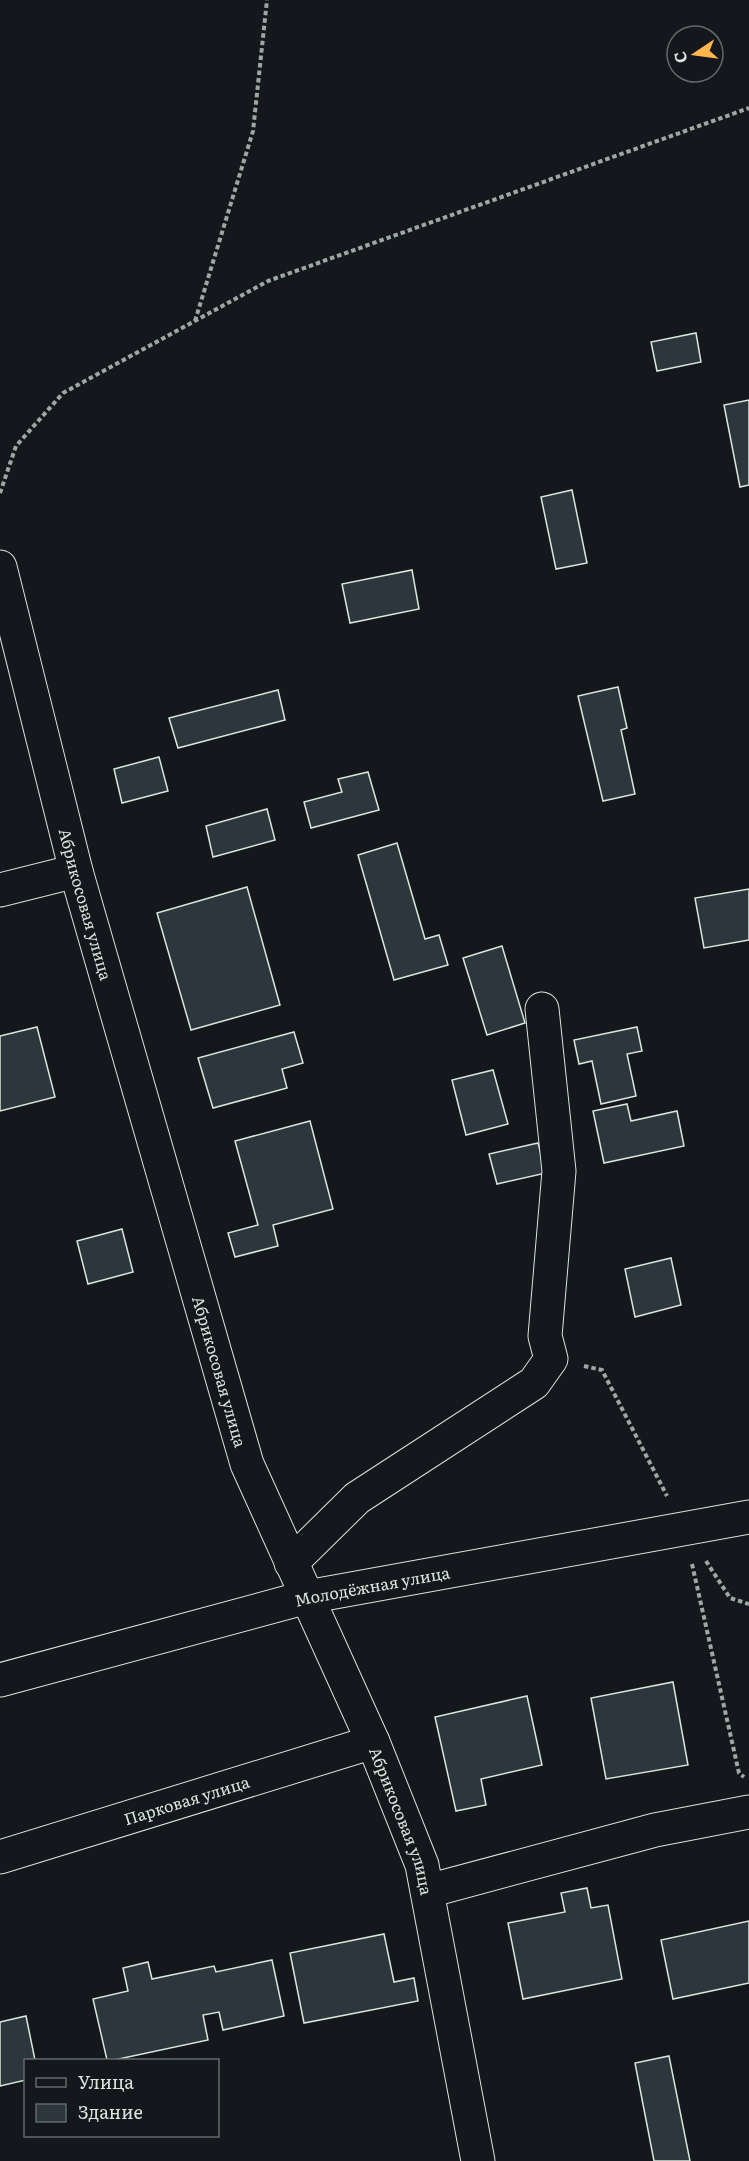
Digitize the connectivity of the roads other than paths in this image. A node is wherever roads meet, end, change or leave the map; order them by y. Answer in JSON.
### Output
{"nodes":[{"id":1,"x":0,"y":567,"type":"edge"},
{"id":2,"x":76,"y":871,"type":"junction"},
{"id":3,"x":0,"y":890,"type":"edge"},
{"id":4,"x":542,"y":1009,"type":"dead end"},
{"id":5,"x":749,"y":1516,"type":"edge"},
{"id":6,"x":291,"y":1563,"type":"junction"},
{"id":7,"x":307,"y":1597,"type":"junction"},
{"id":8,"x":0,"y":1680,"type":"edge"},
{"id":9,"x":373,"y":1742,"type":"junction"},
{"id":10,"x":749,"y":1812,"type":"edge"},
{"id":11,"x":0,"y":1857,"type":"edge"},
{"id":12,"x":428,"y":1891,"type":"junction"},
{"id":13,"x":478,"y":2161,"type":"edge"}],
"edges":[{"from":1,"to":2,"type":"street","name":"Абрикосовая улица"},
{"from":2,"to":3,"type":"street"},
{"from":2,"to":6,"type":"street","name":"Абрикосовая улица"},
{"from":4,"to":6,"type":"street"},
{"from":5,"to":7,"type":"street","name":"Молодёжная улица"},
{"from":6,"to":7,"type":"street","name":"Абрикосовая улица"},
{"from":7,"to":8,"type":"street","name":"Молодёжная улица"},
{"from":7,"to":9,"type":"street","name":"Абрикосовая улица"},
{"from":9,"to":11,"type":"street","name":"Парковая улица"},
{"from":9,"to":12,"type":"street","name":"Абрикосовая улица"},
{"from":10,"to":12,"type":"street"},
{"from":12,"to":13,"type":"street","name":"Абрикосовая улица"}]}
